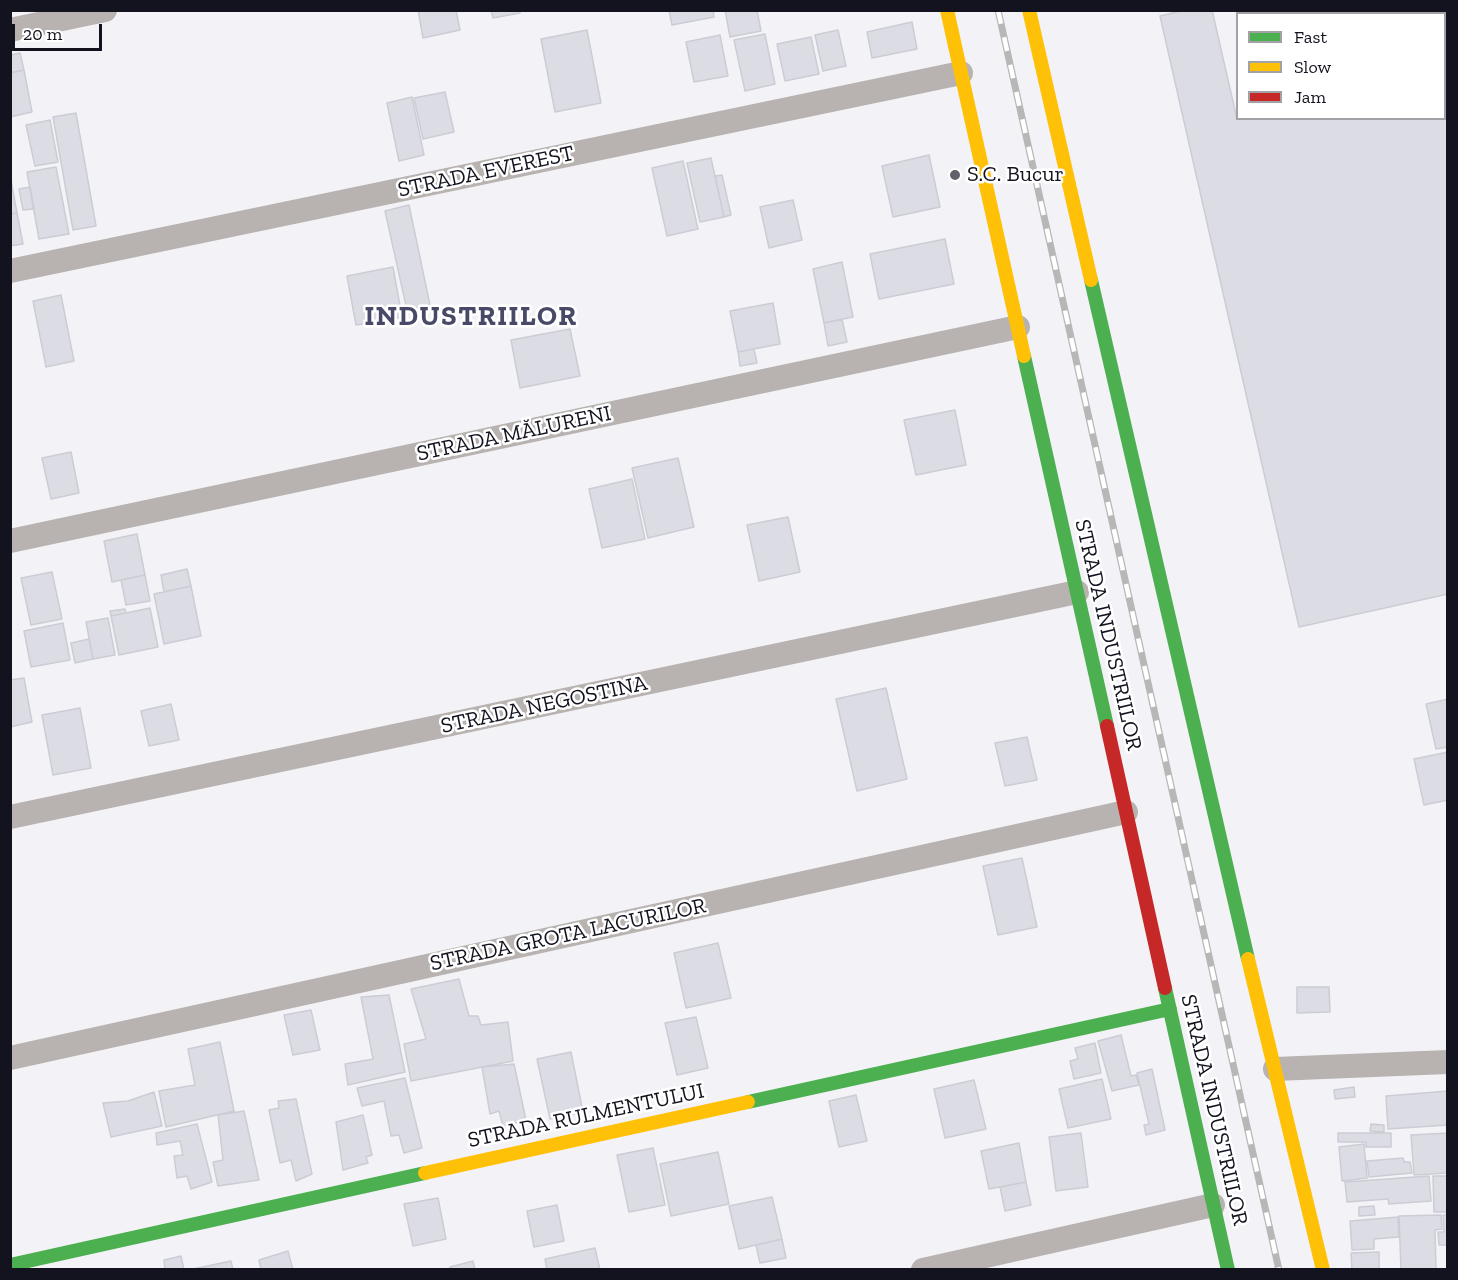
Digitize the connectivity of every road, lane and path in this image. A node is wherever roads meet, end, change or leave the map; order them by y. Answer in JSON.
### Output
{"nodes":[{"id":1,"x":105,"y":10,"type":"edge"},
{"id":2,"x":948,"y":10,"type":"edge"},
{"id":3,"x":1029,"y":10,"type":"edge"},
{"id":4,"x":10,"y":30,"type":"edge"},
{"id":5,"x":962,"y":73,"type":"junction"},
{"id":6,"x":10,"y":271,"type":"edge"},
{"id":7,"x":1018,"y":327,"type":"junction"},
{"id":8,"x":10,"y":542,"type":"edge"},
{"id":9,"x":1077,"y":592,"type":"junction"},
{"id":10,"x":1126,"y":812,"type":"junction"},
{"id":11,"x":10,"y":817,"type":"edge"},
{"id":12,"x":1170,"y":1009,"type":"junction"},
{"id":13,"x":10,"y":1058,"type":"edge"},
{"id":14,"x":1448,"y":1062,"type":"edge"},
{"id":15,"x":1275,"y":1069,"type":"junction"},
{"id":16,"x":1213,"y":1205,"type":"junction"},
{"id":17,"x":10,"y":1264,"type":"edge"},
{"id":18,"x":923,"y":1269,"type":"edge"},
{"id":19,"x":1228,"y":1269,"type":"edge"},
{"id":20,"x":1323,"y":1269,"type":"edge"}],
"edges":[{"from":1,"to":4,"type":"street"},
{"from":2,"to":5,"type":"street","name":"STRADA INDUSTRIILOR"},
{"from":3,"to":15,"type":"street"},
{"from":5,"to":6,"type":"street","name":"STRADA EVEREST"},
{"from":5,"to":7,"type":"street","name":"STRADA INDUSTRIILOR"},
{"from":7,"to":8,"type":"street","name":"STRADA MĂLURENI"},
{"from":7,"to":9,"type":"street","name":"STRADA INDUSTRIILOR"},
{"from":9,"to":10,"type":"street","name":"STRADA INDUSTRIILOR"},
{"from":9,"to":11,"type":"street","name":"STRADA NEGOSTINA"},
{"from":10,"to":12,"type":"street","name":"STRADA INDUSTRIILOR"},
{"from":10,"to":13,"type":"street","name":"STRADA GROTA LACURILOR"},
{"from":12,"to":16,"type":"street","name":"STRADA INDUSTRIILOR"},
{"from":12,"to":17,"type":"street","name":"STRADA RULMENTULUI"},
{"from":14,"to":15,"type":"street"},
{"from":15,"to":20,"type":"street"},
{"from":16,"to":18,"type":"street"},
{"from":16,"to":19,"type":"street","name":"STRADA INDUSTRIILOR"}]}
